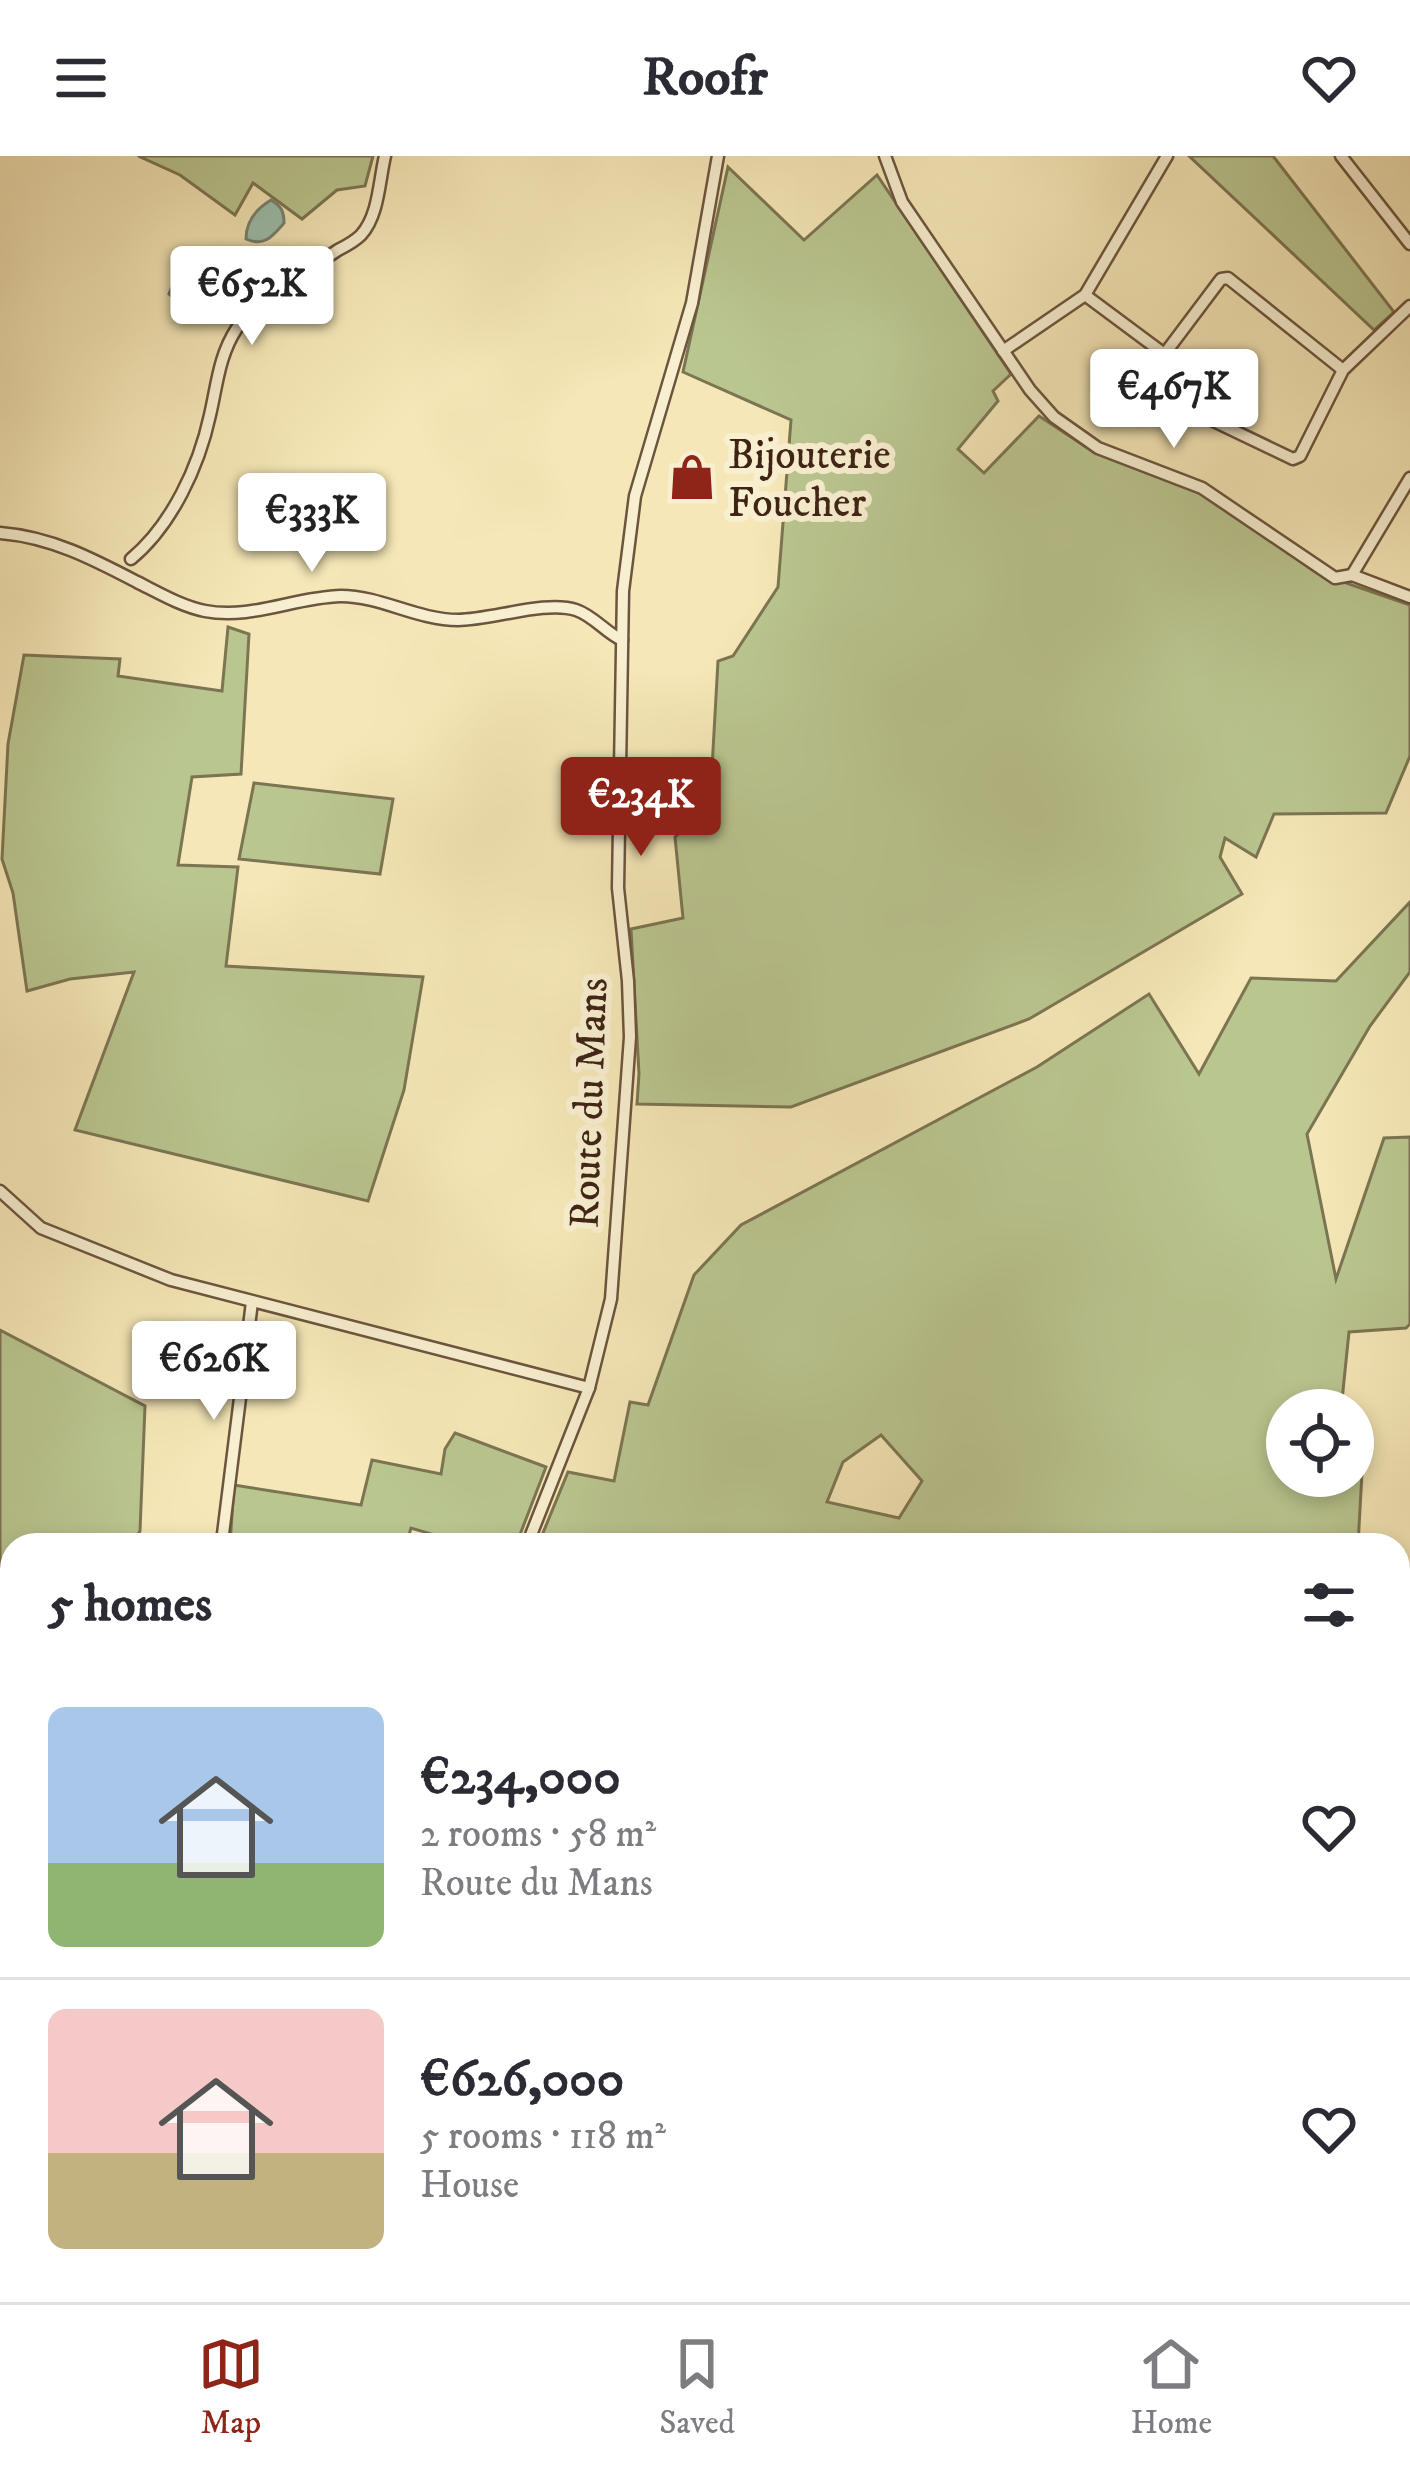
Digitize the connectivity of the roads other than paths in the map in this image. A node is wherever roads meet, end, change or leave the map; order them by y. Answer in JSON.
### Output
{"nodes":[{"id":1,"x":385,"y":156,"type":"edge"},
{"id":2,"x":718,"y":156,"type":"edge"},
{"id":3,"x":885,"y":156,"type":"edge"},
{"id":4,"x":1167,"y":156,"type":"edge"},
{"id":5,"x":1341,"y":156,"type":"edge"},
{"id":6,"x":1410,"y":244,"type":"edge"},
{"id":7,"x":1085,"y":295,"type":"junction"},
{"id":8,"x":1410,"y":306,"type":"edge"},
{"id":9,"x":1003,"y":351,"type":"junction"},
{"id":10,"x":1162,"y":353,"type":"junction"},
{"id":11,"x":1343,"y":370,"type":"junction"},
{"id":12,"x":1410,"y":478,"type":"edge"},
{"id":13,"x":0,"y":533,"type":"edge"},
{"id":14,"x":131,"y":559,"type":"junction"},
{"id":15,"x":95,"y":561,"type":"junction"},
{"id":16,"x":1352,"y":575,"type":"junction"},
{"id":17,"x":129,"y":578,"type":"junction"},
{"id":18,"x":1410,"y":597,"type":"edge"},
{"id":19,"x":622,"y":640,"type":"junction"},
{"id":20,"x":0,"y":1191,"type":"edge"},
{"id":21,"x":252,"y":1302,"type":"junction"},
{"id":22,"x":589,"y":1388,"type":"junction"},
{"id":23,"x":223,"y":1533,"type":"edge"},
{"id":24,"x":532,"y":1533,"type":"edge"}],
"edges":[{"from":1,"to":14,"type":"street"},
{"from":2,"to":19,"type":"street","name":"Route du Mans"},
{"from":3,"to":9,"type":"street"},
{"from":4,"to":7,"type":"street"},
{"from":5,"to":6,"type":"street"},
{"from":7,"to":9,"type":"street"},
{"from":7,"to":10,"type":"street"},
{"from":8,"to":11,"type":"street"},
{"from":9,"to":16,"type":"street"},
{"from":10,"to":11,"type":"street"},
{"from":10,"to":11,"type":"street"},
{"from":12,"to":16,"type":"street"},
{"from":13,"to":15,"type":"street"},
{"from":14,"to":15,"type":"street"},
{"from":14,"to":17,"type":"street"},
{"from":15,"to":17,"type":"street"},
{"from":16,"to":18,"type":"street"},
{"from":17,"to":19,"type":"street"},
{"from":19,"to":22,"type":"street","name":"Route du Mans"},
{"from":20,"to":21,"type":"street"},
{"from":21,"to":22,"type":"street"},
{"from":21,"to":23,"type":"street"},
{"from":22,"to":24,"type":"street","name":"Route du Mans"}]}
